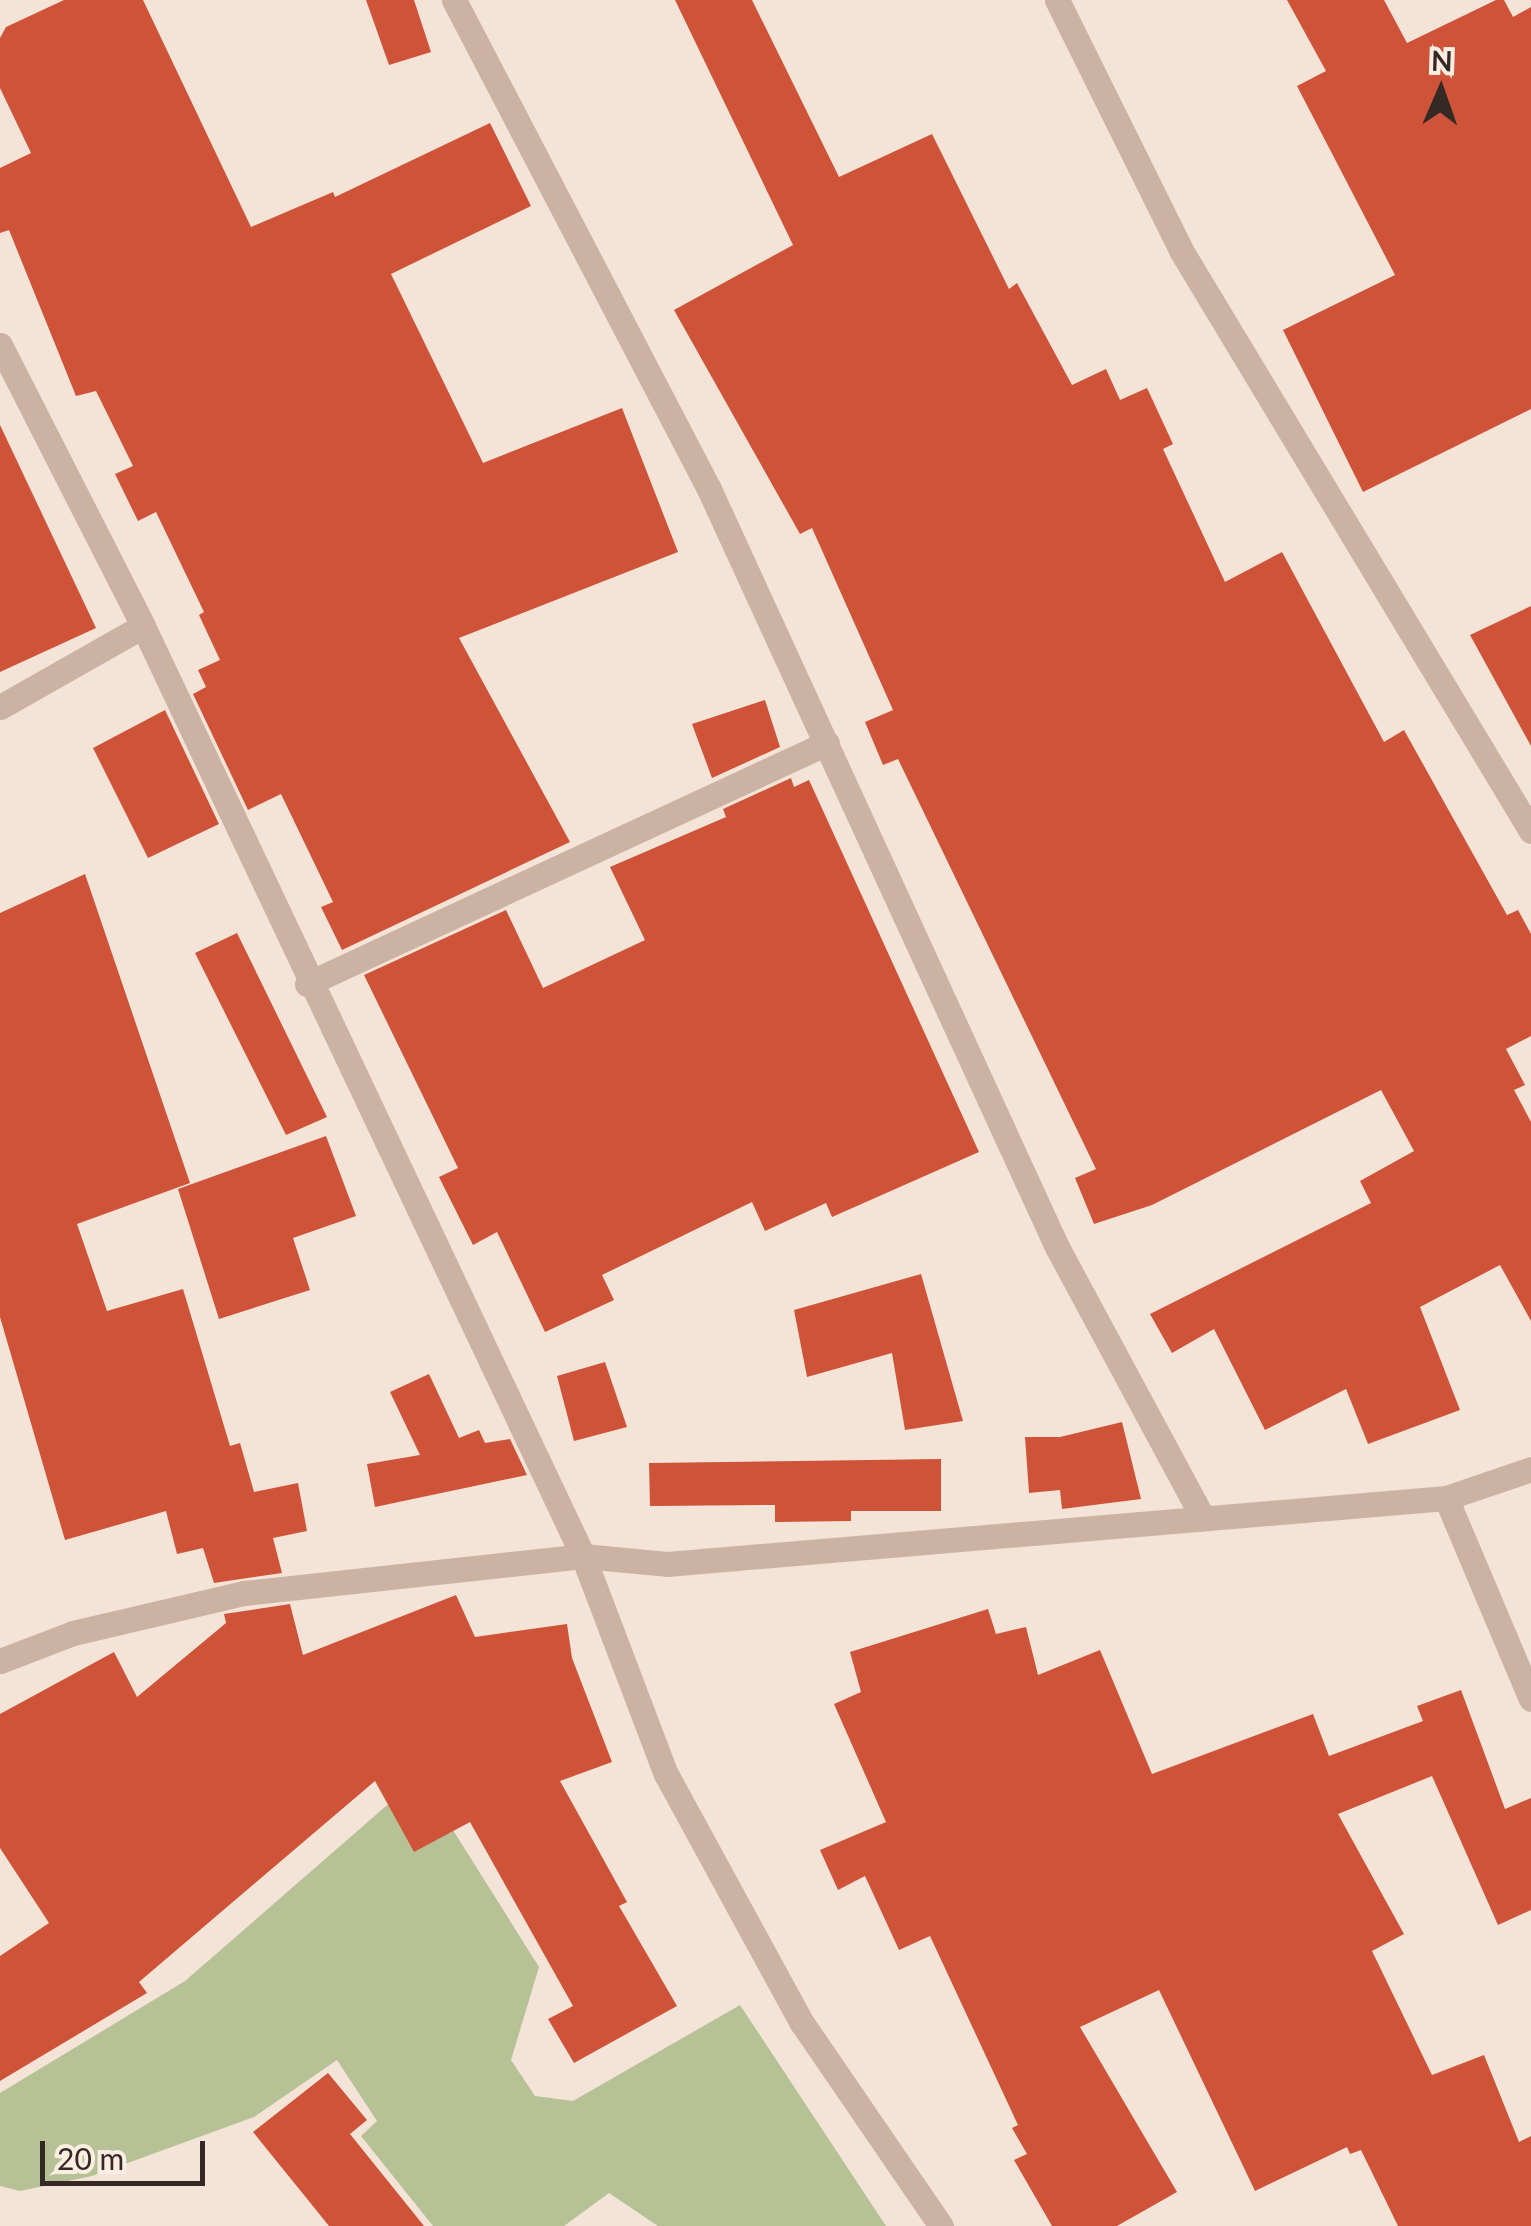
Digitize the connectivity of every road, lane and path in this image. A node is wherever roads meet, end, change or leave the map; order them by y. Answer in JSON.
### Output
{"nodes":[{"id":1,"x":454,"y":0,"type":"edge"},
{"id":2,"x":1056,"y":0,"type":"edge"},
{"id":3,"x":0,"y":345,"type":"edge"},
{"id":4,"x":142,"y":626,"type":"junction"},
{"id":5,"x":0,"y":707,"type":"edge"},
{"id":6,"x":827,"y":743,"type":"junction"},
{"id":7,"x":1531,"y":831,"type":"edge"},
{"id":8,"x":307,"y":984,"type":"junction"},
{"id":9,"x":1531,"y":1469,"type":"edge"},
{"id":10,"x":1446,"y":1498,"type":"junction"},
{"id":11,"x":1202,"y":1518,"type":"junction"},
{"id":12,"x":583,"y":1556,"type":"junction"},
{"id":13,"x":0,"y":1661,"type":"edge"},
{"id":14,"x":1531,"y":1700,"type":"edge"},
{"id":15,"x":940,"y":2226,"type":"edge"}],
"edges":[{"from":1,"to":6,"type":"street"},
{"from":2,"to":7,"type":"street"},
{"from":3,"to":4,"type":"street"},
{"from":4,"to":5,"type":"street"},
{"from":4,"to":8,"type":"street"},
{"from":6,"to":8,"type":"street"},
{"from":6,"to":11,"type":"street"},
{"from":8,"to":12,"type":"street"},
{"from":9,"to":10,"type":"street"},
{"from":10,"to":11,"type":"street"},
{"from":10,"to":14,"type":"street"},
{"from":11,"to":12,"type":"street"},
{"from":12,"to":13,"type":"street"},
{"from":12,"to":15,"type":"street"}]}
